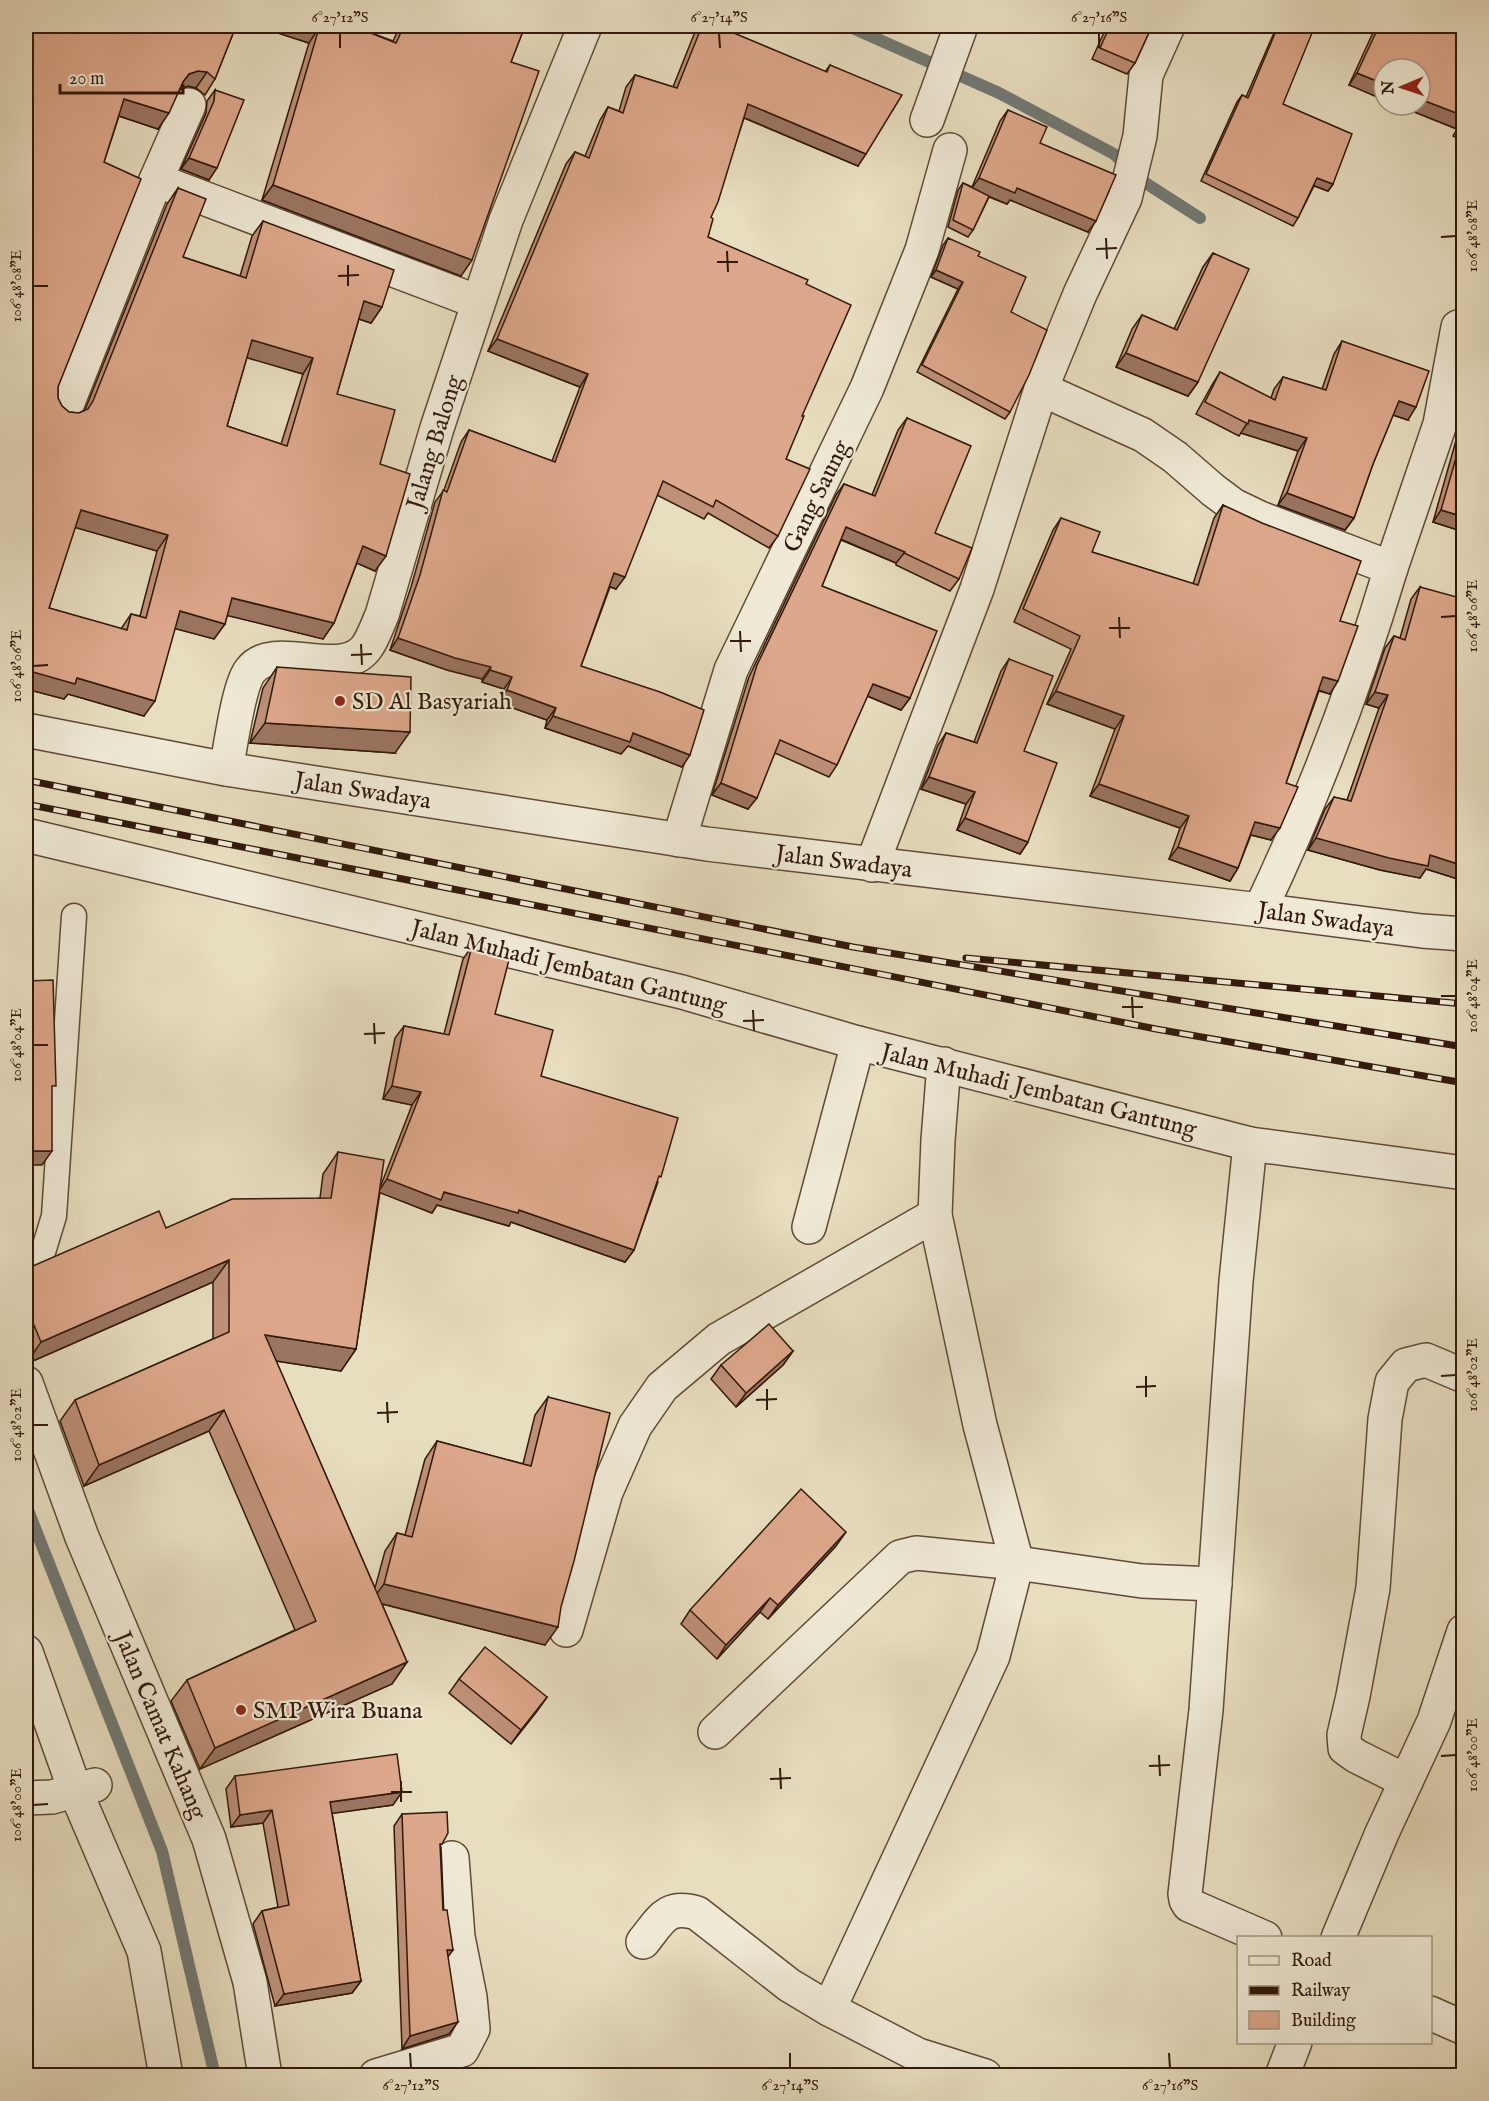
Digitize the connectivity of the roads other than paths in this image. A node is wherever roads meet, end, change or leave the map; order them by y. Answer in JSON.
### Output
{"nodes":[{"id":1,"x":585,"y":26,"type":"edge"},
{"id":2,"x":1168,"y":26,"type":"edge"},
{"id":3,"x":957,"y":35,"type":"edge"},
{"id":4,"x":189,"y":105,"type":"dead end"},
{"id":5,"x":927,"y":120,"type":"dead end"},
{"id":6,"x":950,"y":150,"type":"dead end"},
{"id":7,"x":156,"y":180,"type":"junction"},
{"id":8,"x":478,"y":302,"type":"junction"},
{"id":9,"x":1458,"y":327,"type":"dead end"},
{"id":10,"x":1041,"y":389,"type":"junction"},
{"id":11,"x":65,"y":410,"type":"edge"},
{"id":12,"x":1391,"y":568,"type":"junction"},
{"id":13,"x":26,"y":730,"type":"edge"},
{"id":14,"x":226,"y":769,"type":"junction"},
{"id":15,"x":26,"y":835,"type":"edge"},
{"id":16,"x":679,"y":840,"type":"junction"},
{"id":17,"x":872,"y":865,"type":"junction"},
{"id":18,"x":1260,"y":910,"type":"junction"},
{"id":19,"x":74,"y":916,"type":"dead end"},
{"id":20,"x":1464,"y":934,"type":"edge"},
{"id":21,"x":858,"y":1043,"type":"junction"},
{"id":22,"x":944,"y":1064,"type":"junction"},
{"id":23,"x":1250,"y":1144,"type":"junction"},
{"id":24,"x":1464,"y":1173,"type":"edge"},
{"id":25,"x":935,"y":1215,"type":"junction"},
{"id":26,"x":809,"y":1227,"type":"dead end"},
{"id":27,"x":26,"y":1262,"type":"edge"},
{"id":28,"x":1464,"y":1376,"type":"edge"},
{"id":29,"x":26,"y":1383,"type":"edge"},
{"id":30,"x":1017,"y":1563,"type":"junction"},
{"id":31,"x":1215,"y":1584,"type":"junction"},
{"id":32,"x":566,"y":1630,"type":"dead end"},
{"id":33,"x":1464,"y":1631,"type":"edge"},
{"id":34,"x":26,"y":1652,"type":"edge"},
{"id":35,"x":715,"y":1732,"type":"dead end"},
{"id":36,"x":1406,"y":1781,"type":"junction"},
{"id":37,"x":85,"y":1788,"type":"junction"},
{"id":38,"x":26,"y":1798,"type":"edge"},
{"id":39,"x":452,"y":1858,"type":"dead end"},
{"id":40,"x":1260,"y":1936,"type":"edge"},
{"id":41,"x":1339,"y":1936,"type":"edge"},
{"id":42,"x":643,"y":1942,"type":"dead end"},
{"id":43,"x":829,"y":2009,"type":"junction"},
{"id":44,"x":1432,"y":2013,"type":"edge"},
{"id":45,"x":1464,"y":2028,"type":"edge"},
{"id":46,"x":1295,"y":2044,"type":"edge"},
{"id":47,"x":166,"y":2076,"type":"edge"},
{"id":48,"x":265,"y":2076,"type":"edge"},
{"id":49,"x":376,"y":2076,"type":"edge"},
{"id":50,"x":985,"y":2076,"type":"edge"},
{"id":51,"x":1282,"y":2076,"type":"edge"}],
"edges":[{"from":1,"to":8,"type":"street","name":"Jalang Balong"},
{"from":2,"to":10,"type":"street"},
{"from":3,"to":5,"type":"street"},
{"from":4,"to":7,"type":"street"},
{"from":6,"to":16,"type":"street","name":"Gang Saung"},
{"from":7,"to":8,"type":"street"},
{"from":7,"to":11,"type":"street"},
{"from":8,"to":14,"type":"street","name":"Jalang Balong"},
{"from":9,"to":12,"type":"street"},
{"from":10,"to":12,"type":"street"},
{"from":10,"to":17,"type":"street"},
{"from":12,"to":18,"type":"street"},
{"from":13,"to":14,"type":"street","name":"Jalan Swadaya"},
{"from":14,"to":16,"type":"street","name":"Jalan Swadaya"},
{"from":15,"to":21,"type":"street","name":"Jalan Muhadi Jembatan Gantung"},
{"from":16,"to":17,"type":"street","name":"Jalan Swadaya"},
{"from":17,"to":18,"type":"street","name":"Jalan Swadaya"},
{"from":18,"to":20,"type":"street","name":"Jalan Swadaya"},
{"from":19,"to":27,"type":"lane"},
{"from":21,"to":22,"type":"street","name":"Jalan Muhadi Jembatan Gantung"},
{"from":21,"to":26,"type":"street"},
{"from":22,"to":23,"type":"street","name":"Jalan Muhadi Jembatan Gantung"},
{"from":22,"to":25,"type":"street"},
{"from":23,"to":24,"type":"street","name":"Jalan Muhadi Jembatan Gantung"},
{"from":23,"to":31,"type":"street"},
{"from":25,"to":30,"type":"street"},
{"from":25,"to":32,"type":"street"},
{"from":28,"to":36,"type":"street"},
{"from":29,"to":48,"type":"street","name":"Jalan Camat Kahang"},
{"from":30,"to":31,"type":"street"},
{"from":30,"to":35,"type":"street"},
{"from":30,"to":43,"type":"street"},
{"from":31,"to":40,"type":"street"},
{"from":33,"to":36,"type":"street"},
{"from":34,"to":37,"type":"street"},
{"from":36,"to":41,"type":"street"},
{"from":37,"to":38,"type":"street"},
{"from":37,"to":47,"type":"street"},
{"from":39,"to":49,"type":"street"},
{"from":42,"to":43,"type":"street"},
{"from":43,"to":50,"type":"street"},
{"from":44,"to":45,"type":"street"},
{"from":46,"to":51,"type":"street"}]}
